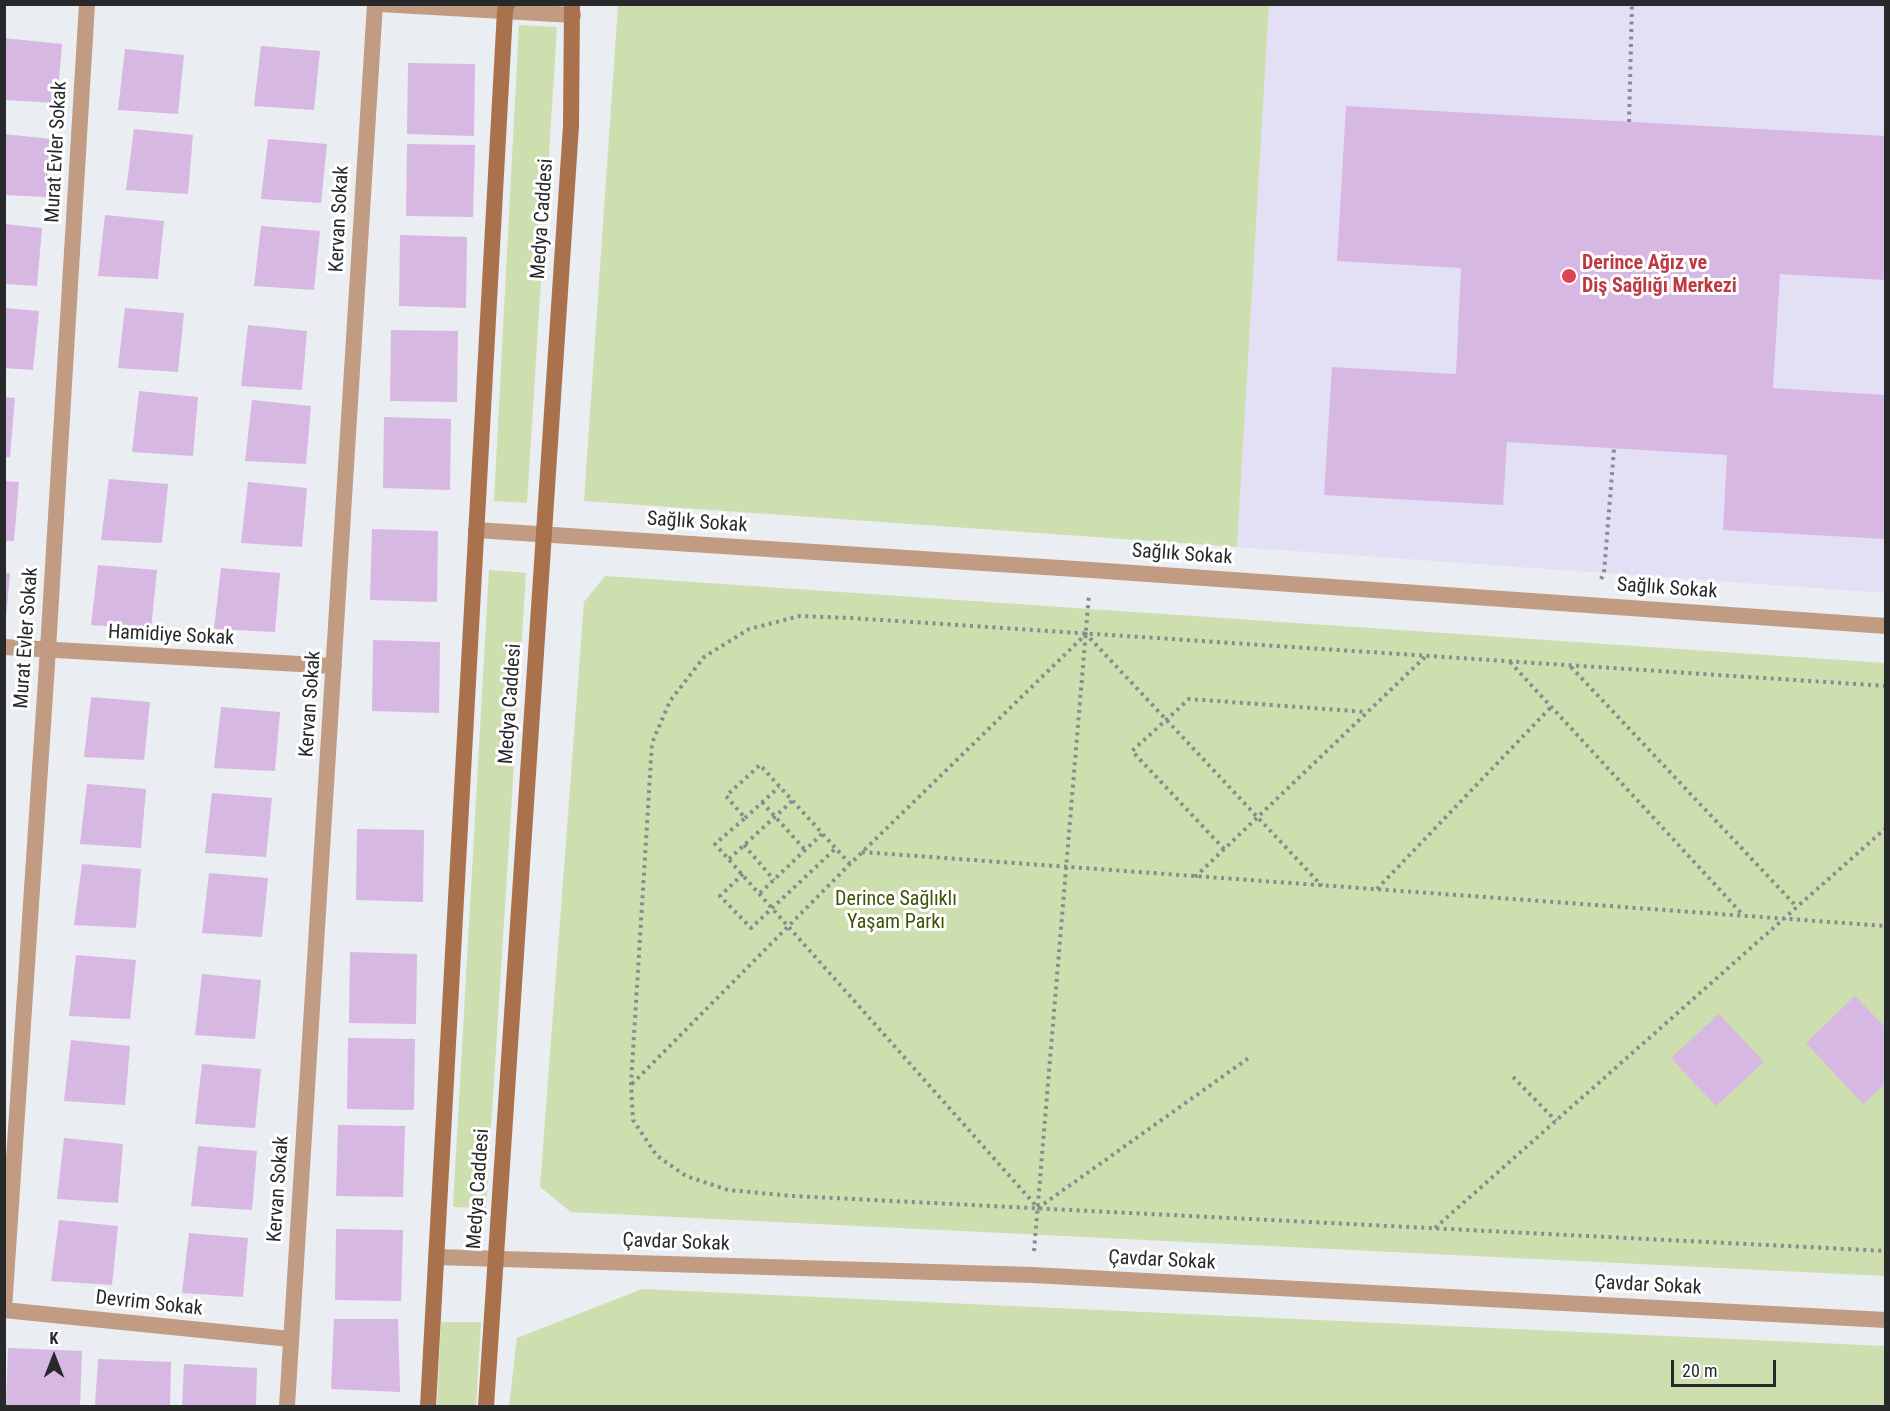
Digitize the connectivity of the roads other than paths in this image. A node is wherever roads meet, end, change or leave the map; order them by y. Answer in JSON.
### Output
{"nodes":[{"id":1,"x":87,"y":4,"type":"edge"},
{"id":2,"x":375,"y":4,"type":"edge"},
{"id":3,"x":380,"y":4,"type":"edge"},
{"id":4,"x":506,"y":8,"type":"edge"},
{"id":5,"x":573,"y":10,"type":"edge"},
{"id":6,"x":476,"y":530,"type":"junction"},
{"id":7,"x":544,"y":534,"type":"junction"},
{"id":8,"x":1886,"y":626,"type":"edge"},
{"id":9,"x":4,"y":647,"type":"edge"},
{"id":10,"x":48,"y":649,"type":"junction"},
{"id":11,"x":334,"y":666,"type":"junction"},
{"id":12,"x":436,"y":1257,"type":"junction"},
{"id":13,"x":496,"y":1259,"type":"junction"},
{"id":14,"x":4,"y":1310,"type":"edge"},
{"id":15,"x":1886,"y":1320,"type":"edge"},
{"id":16,"x":290,"y":1339,"type":"junction"},
{"id":17,"x":286,"y":1407,"type":"edge"},
{"id":18,"x":428,"y":1407,"type":"edge"},
{"id":19,"x":486,"y":1407,"type":"edge"}],
"edges":[{"from":1,"to":10,"type":"street","name":"Murat Evler Sokak"},
{"from":2,"to":11,"type":"street","name":"Kervan Sokak"},
{"from":3,"to":4,"type":"street"},
{"from":4,"to":5,"type":"street"},
{"from":4,"to":6,"type":"main road","name":"Medya Caddesi"},
{"from":5,"to":7,"type":"main road","name":"Medya Caddesi"},
{"from":6,"to":7,"type":"street","name":"Sağlık Sokak"},
{"from":6,"to":12,"type":"main road","name":"Medya Caddesi"},
{"from":7,"to":8,"type":"street","name":"Sağlık Sokak"},
{"from":7,"to":13,"type":"main road","name":"Medya Caddesi"},
{"from":9,"to":10,"type":"street","name":"Hamidiye Sokak"},
{"from":10,"to":11,"type":"street","name":"Hamidiye Sokak"},
{"from":10,"to":14,"type":"street","name":"Murat Evler Sokak"},
{"from":11,"to":16,"type":"street","name":"Kervan Sokak"},
{"from":12,"to":13,"type":"street","name":"Çavdar Sokak"},
{"from":12,"to":18,"type":"main road","name":"Medya Caddesi"},
{"from":13,"to":15,"type":"street","name":"Çavdar Sokak"},
{"from":13,"to":19,"type":"main road","name":"Medya Caddesi"},
{"from":14,"to":16,"type":"street","name":"Devrim Sokak"},
{"from":16,"to":17,"type":"street","name":"Kervan Sokak"}]}
